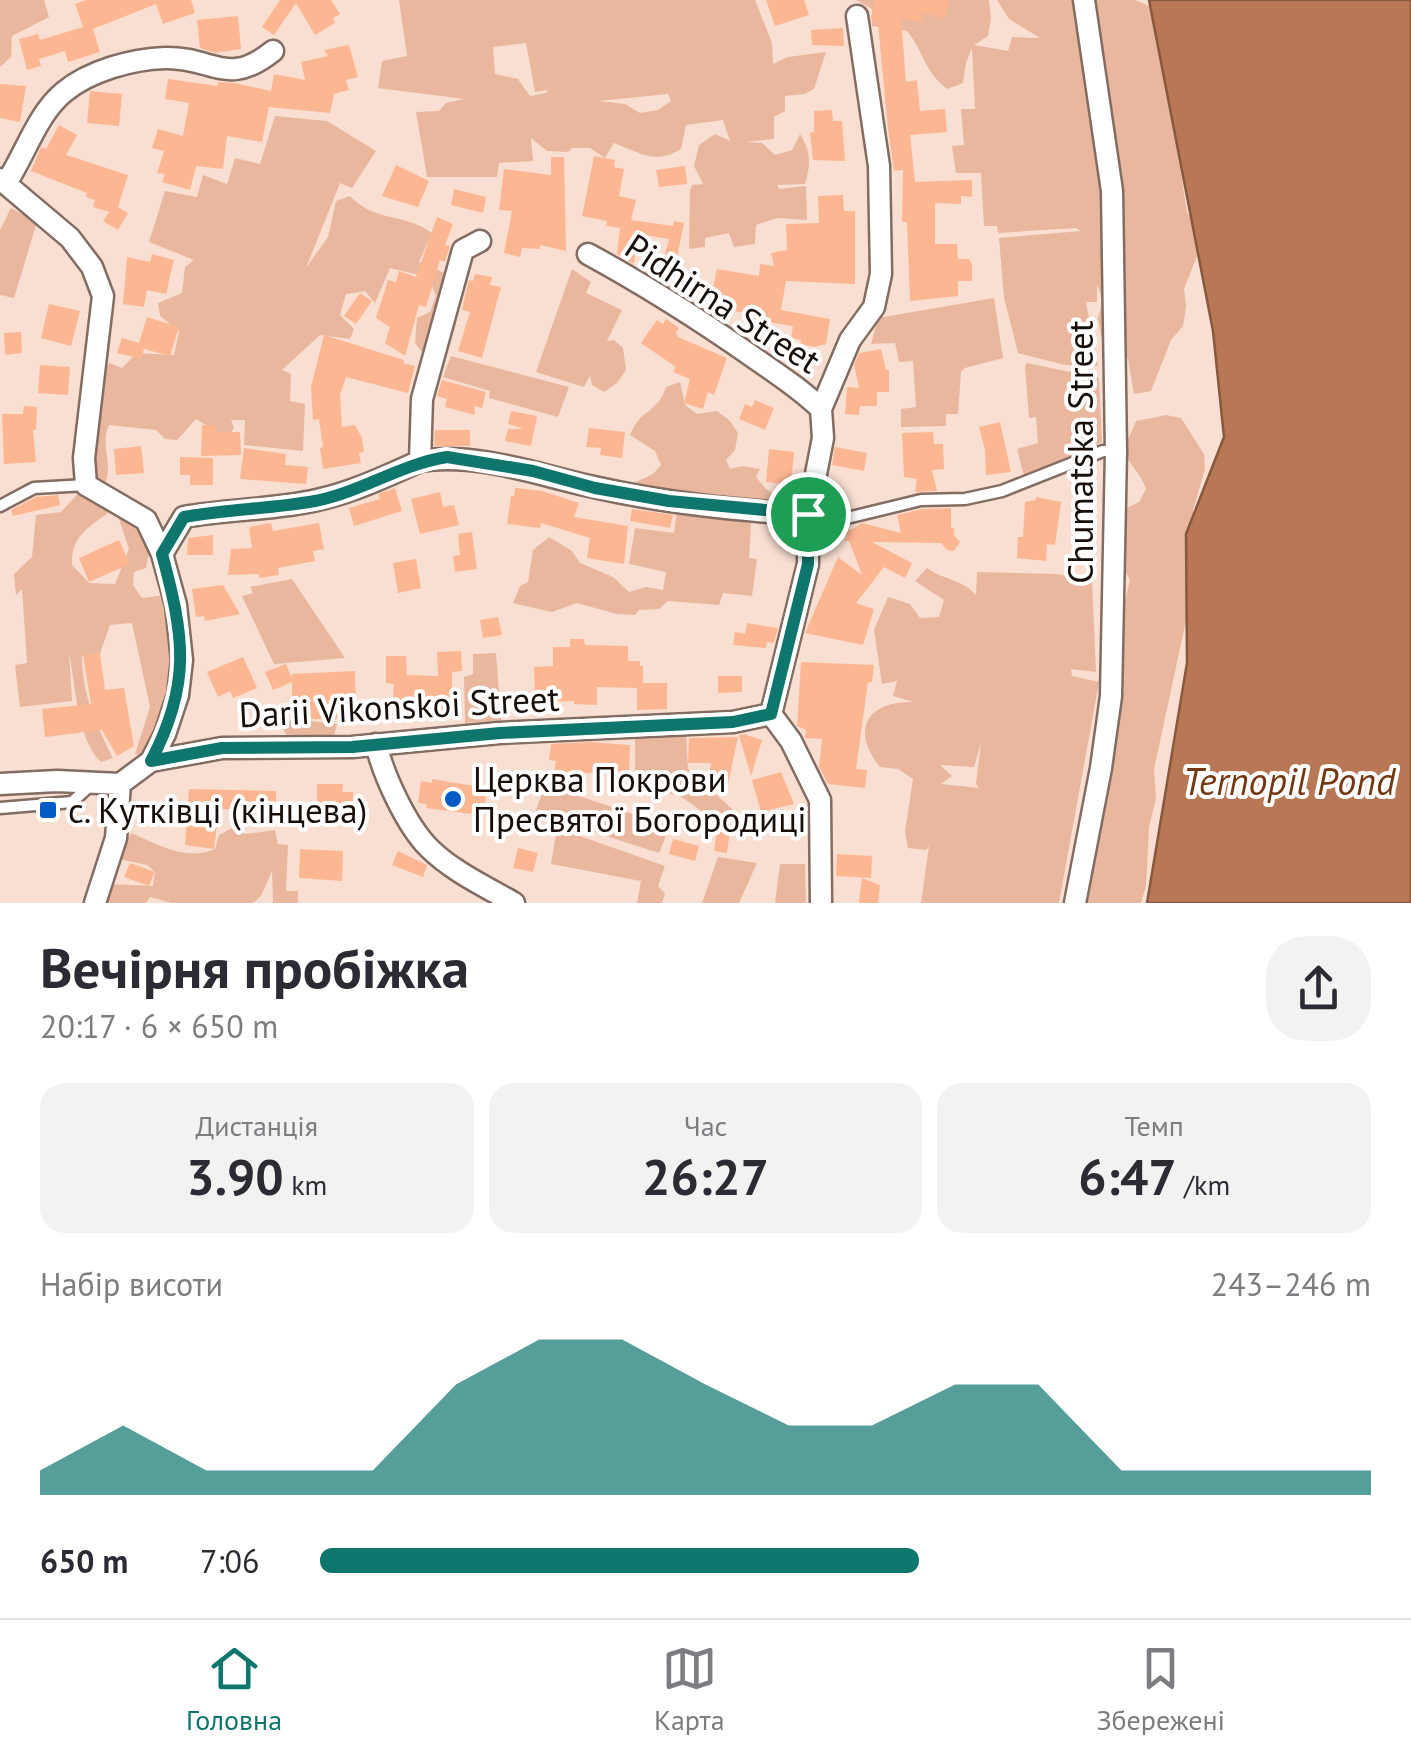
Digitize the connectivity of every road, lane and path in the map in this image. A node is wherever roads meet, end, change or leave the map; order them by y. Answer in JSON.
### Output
{"nodes":[{"id":1,"x":1084,"y":0,"type":"edge"},
{"id":2,"x":853,"y":8,"type":"edge"},
{"id":3,"x":273,"y":52,"type":"dead end"},
{"id":4,"x":3,"y":181,"type":"edge"},
{"id":5,"x":480,"y":241,"type":"dead end"},
{"id":6,"x":588,"y":254,"type":"dead end"},
{"id":7,"x":821,"y":410,"type":"junction"},
{"id":8,"x":1116,"y":451,"type":"junction"},
{"id":9,"x":420,"y":461,"type":"junction"},
{"id":10,"x":86,"y":485,"type":"junction"},
{"id":11,"x":0,"y":506,"type":"edge"},
{"id":12,"x":808,"y":514,"type":"junction"},
{"id":13,"x":162,"y":554,"type":"junction"},
{"id":14,"x":771,"y":714,"type":"junction"},
{"id":15,"x":376,"y":744,"type":"junction"},
{"id":16,"x":151,"y":761,"type":"junction"},
{"id":17,"x":93,"y":783,"type":"junction"},
{"id":18,"x":7,"y":784,"type":"edge"},
{"id":19,"x":120,"y":784,"type":"junction"},
{"id":20,"x":34,"y":805,"type":"junction"},
{"id":21,"x":0,"y":808,"type":"edge"},
{"id":22,"x":95,"y":903,"type":"edge"},
{"id":23,"x":514,"y":903,"type":"edge"},
{"id":24,"x":820,"y":903,"type":"edge"},
{"id":25,"x":1075,"y":903,"type":"edge"}],
"edges":[{"from":1,"to":8,"type":"street","name":"Chumatska Street"},
{"from":2,"to":7,"type":"street","name":"Pidhirna Street"},
{"from":3,"to":4,"type":"street"},
{"from":4,"to":10,"type":"street"},
{"from":5,"to":9,"type":"street"},
{"from":6,"to":7,"type":"street","name":"Pidhirna Street"},
{"from":7,"to":12,"type":"street","name":"Pidhirna Street"},
{"from":8,"to":12,"type":"lane"},
{"from":8,"to":25,"type":"street","name":"Chumatska Street"},
{"from":9,"to":12,"type":"street"},
{"from":9,"to":13,"type":"street"},
{"from":10,"to":11,"type":"lane"},
{"from":10,"to":13,"type":"street"},
{"from":12,"to":14,"type":"street","name":"Pidhirna Street"},
{"from":13,"to":16,"type":"street"},
{"from":14,"to":15,"type":"street","name":"Darii Vikonskoi Street"},
{"from":14,"to":24,"type":"street"},
{"from":15,"to":16,"type":"street","name":"Darii Vikonskoi Street"},
{"from":15,"to":23,"type":"street"},
{"from":16,"to":19,"type":"street"},
{"from":17,"to":18,"type":"street"},
{"from":17,"to":19,"type":"street"},
{"from":17,"to":20,"type":"lane"},
{"from":18,"to":20,"type":"lane"},
{"from":19,"to":22,"type":"street"},
{"from":20,"to":21,"type":"lane"}]}
